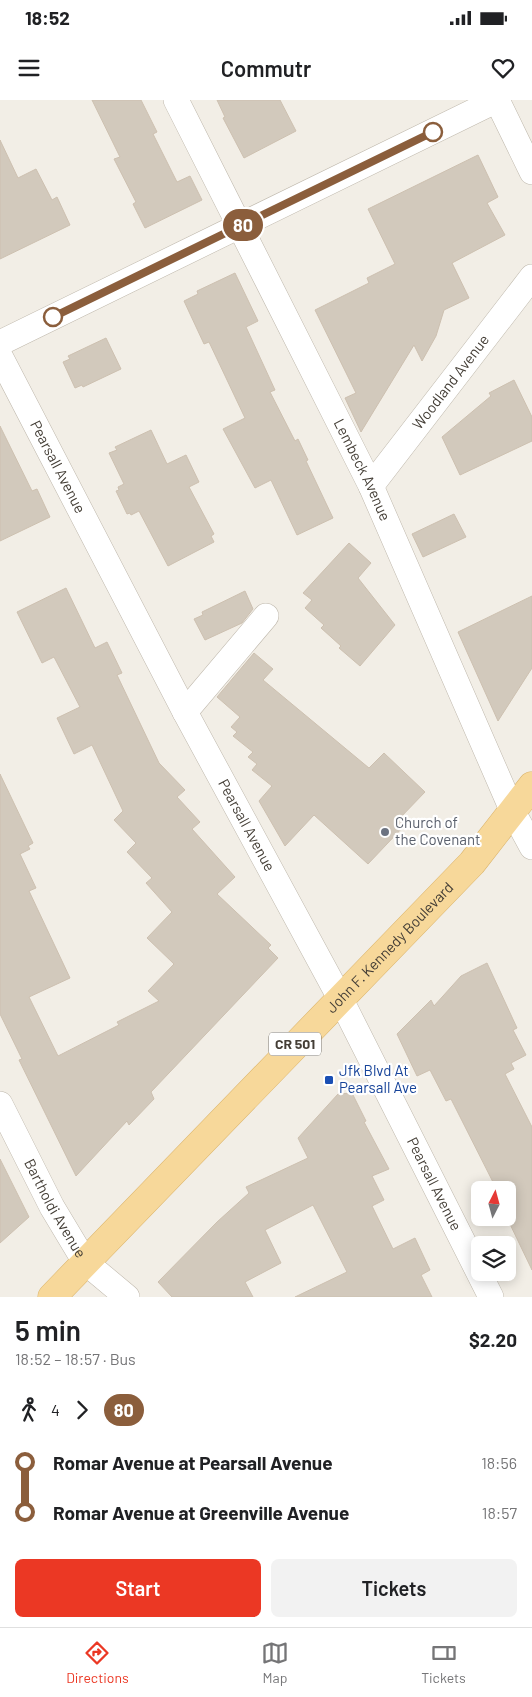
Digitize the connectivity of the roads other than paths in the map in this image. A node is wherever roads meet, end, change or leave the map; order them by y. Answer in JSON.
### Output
{"nodes":[{"id":1,"x":176,"y":100,"type":"edge"},
{"id":2,"x":497,"y":100,"type":"edge"},
{"id":3,"x":532,"y":172,"type":"edge"},
{"id":4,"x":239,"y":227,"type":"junction"},
{"id":5,"x":532,"y":277,"type":"edge"},
{"id":6,"x":0,"y":343,"type":"edge"},
{"id":7,"x":0,"y":356,"type":"edge"},
{"id":8,"x":371,"y":486,"type":"junction"},
{"id":9,"x":266,"y":616,"type":"dead end"},
{"id":10,"x":185,"y":712,"type":"junction"},
{"id":11,"x":532,"y":786,"type":"edge"},
{"id":12,"x":513,"y":812,"type":"junction"},
{"id":13,"x":532,"y":847,"type":"edge"},
{"id":14,"x":340,"y":998,"type":"junction"},
{"id":15,"x":0,"y":1104,"type":"edge"},
{"id":16,"x":85,"y":1262,"type":"junction"},
{"id":17,"x":52,"y":1297,"type":"edge"},
{"id":18,"x":127,"y":1297,"type":"edge"},
{"id":19,"x":491,"y":1297,"type":"edge"}],
"edges":[{"from":1,"to":4,"type":"street","name":"Lembeck Avenue"},
{"from":2,"to":3,"type":"street"},
{"from":2,"to":4,"type":"street"},
{"from":4,"to":6,"type":"street"},
{"from":4,"to":8,"type":"street","name":"Lembeck Avenue"},
{"from":5,"to":8,"type":"street","name":"Woodland Avenue"},
{"from":7,"to":10,"type":"street","name":"Pearsall Avenue"},
{"from":8,"to":12,"type":"street","name":"Lembeck Avenue"},
{"from":9,"to":10,"type":"street"},
{"from":10,"to":14,"type":"street","name":"Pearsall Avenue"},
{"from":11,"to":12,"type":"main road","name":"John F. Kennedy Boulevard","number":"CR 501"},
{"from":12,"to":13,"type":"street","name":"Lembeck Avenue"},
{"from":12,"to":14,"type":"main road","name":"John F. Kennedy Boulevard","number":"CR 501"},
{"from":14,"to":16,"type":"main road","name":"John F. Kennedy Boulevard","number":"CR 501"},
{"from":14,"to":19,"type":"street","name":"Pearsall Avenue"},
{"from":15,"to":16,"type":"street","name":"Bartholdi Avenue"},
{"from":16,"to":17,"type":"main road","name":"John F. Kennedy Boulevard","number":"CR 501"},
{"from":16,"to":18,"type":"street","name":"Bartholdi Avenue"}]}
